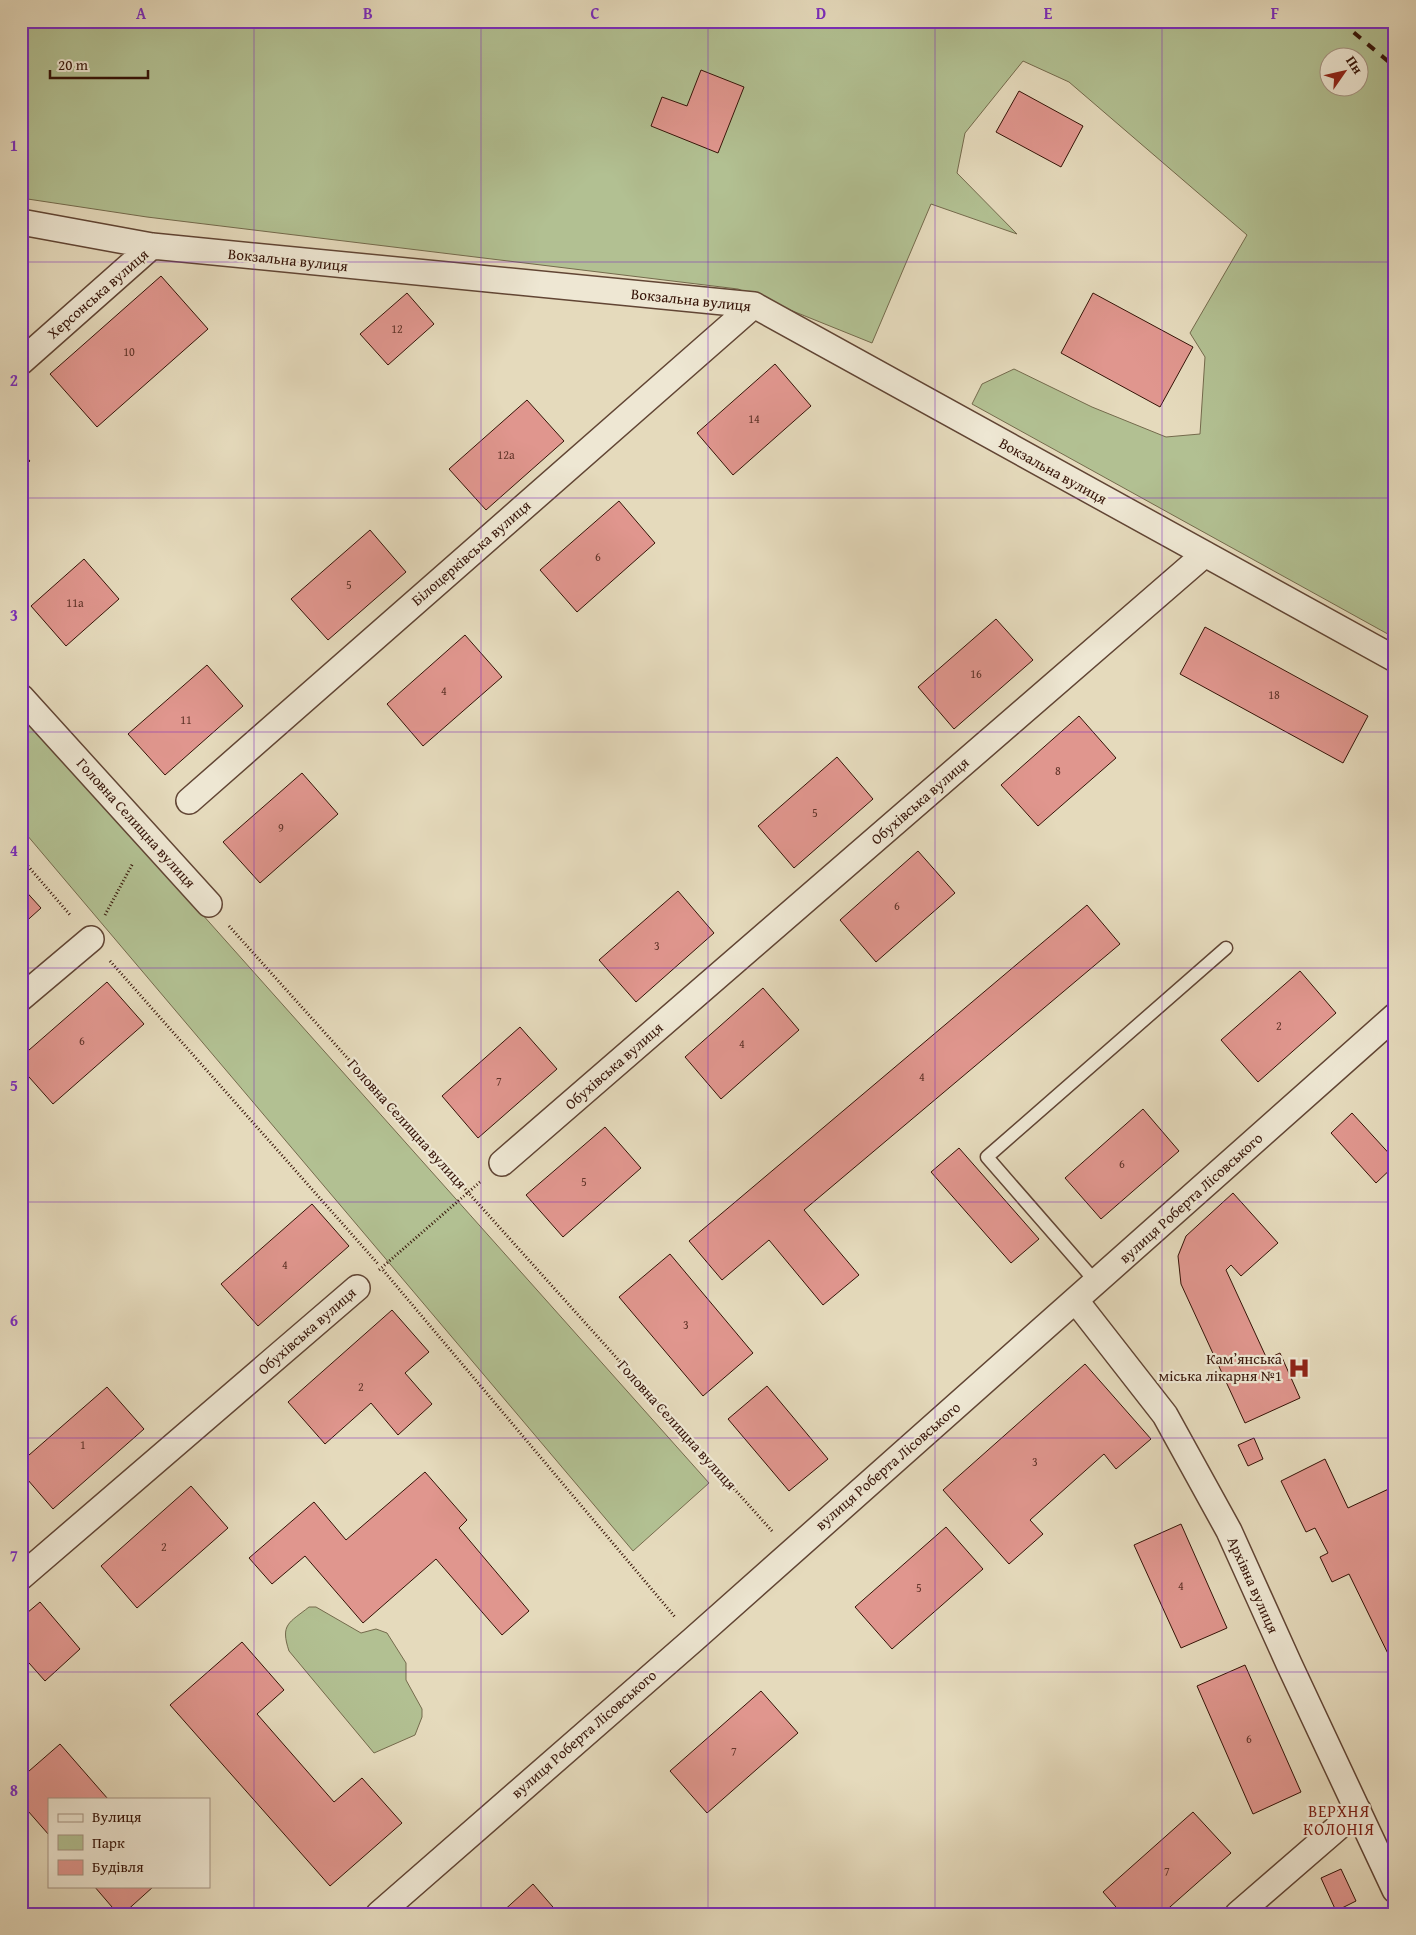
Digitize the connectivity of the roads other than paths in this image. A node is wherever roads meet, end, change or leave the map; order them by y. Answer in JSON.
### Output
{"nodes":[{"id":1,"x":21,"y":222,"type":"edge"},
{"id":2,"x":152,"y":246,"type":"junction"},
{"id":3,"x":754,"y":305,"type":"junction"},
{"id":4,"x":21,"y":362,"type":"edge"},
{"id":5,"x":1205,"y":554,"type":"junction"},
{"id":6,"x":1395,"y":659,"type":"edge"},
{"id":7,"x":21,"y":697,"type":"edge"},
{"id":8,"x":189,"y":801,"type":"dead end"},
{"id":9,"x":209,"y":904,"type":"road end"},
{"id":10,"x":91,"y":939,"type":"road end"},
{"id":11,"x":1226,"y":948,"type":"dead end"},
{"id":12,"x":21,"y":998,"type":"edge"},
{"id":13,"x":1395,"y":1016,"type":"edge"},
{"id":14,"x":502,"y":1163,"type":"road end"},
{"id":15,"x":1096,"y":1282,"type":"junction"},
{"id":16,"x":357,"y":1288,"type":"road end"},
{"id":17,"x":1076,"y":1301,"type":"junction"},
{"id":18,"x":21,"y":1577,"type":"edge"},
{"id":19,"x":1358,"y":1810,"type":"junction"},
{"id":20,"x":1395,"y":1890,"type":"edge"},
{"id":21,"x":379,"y":1914,"type":"edge"},
{"id":22,"x":1238,"y":1914,"type":"edge"}],
"edges":[{"from":1,"to":2,"type":"street","name":"Вокзальна вулиця"},
{"from":2,"to":3,"type":"street","name":"Вокзальна вулиця"},
{"from":2,"to":4,"type":"street","name":"Херсонська вулиця"},
{"from":3,"to":5,"type":"street","name":"Вокзальна вулиця"},
{"from":3,"to":8,"type":"street","name":"Білоцерківська вулиця"},
{"from":5,"to":6,"type":"street","name":"Вокзальна вулиця"},
{"from":5,"to":14,"type":"street","name":"Обухівська вулиця"},
{"from":7,"to":9,"type":"street","name":"Головна Селищна вулиця"},
{"from":10,"to":12,"type":"street"},
{"from":11,"to":15,"type":"lane"},
{"from":13,"to":15,"type":"street","name":"вулиця Роберта Лісовського"},
{"from":15,"to":17,"type":"street","name":"вулиця Роберта Лісовського"},
{"from":16,"to":18,"type":"street","name":"Обухівська вулиця"},
{"from":17,"to":19,"type":"street","name":"Архівна вулиця"},
{"from":17,"to":21,"type":"street","name":"вулиця Роберта Лісовського"},
{"from":19,"to":20,"type":"street","name":"Архівна вулиця"},
{"from":19,"to":22,"type":"street"}]}
